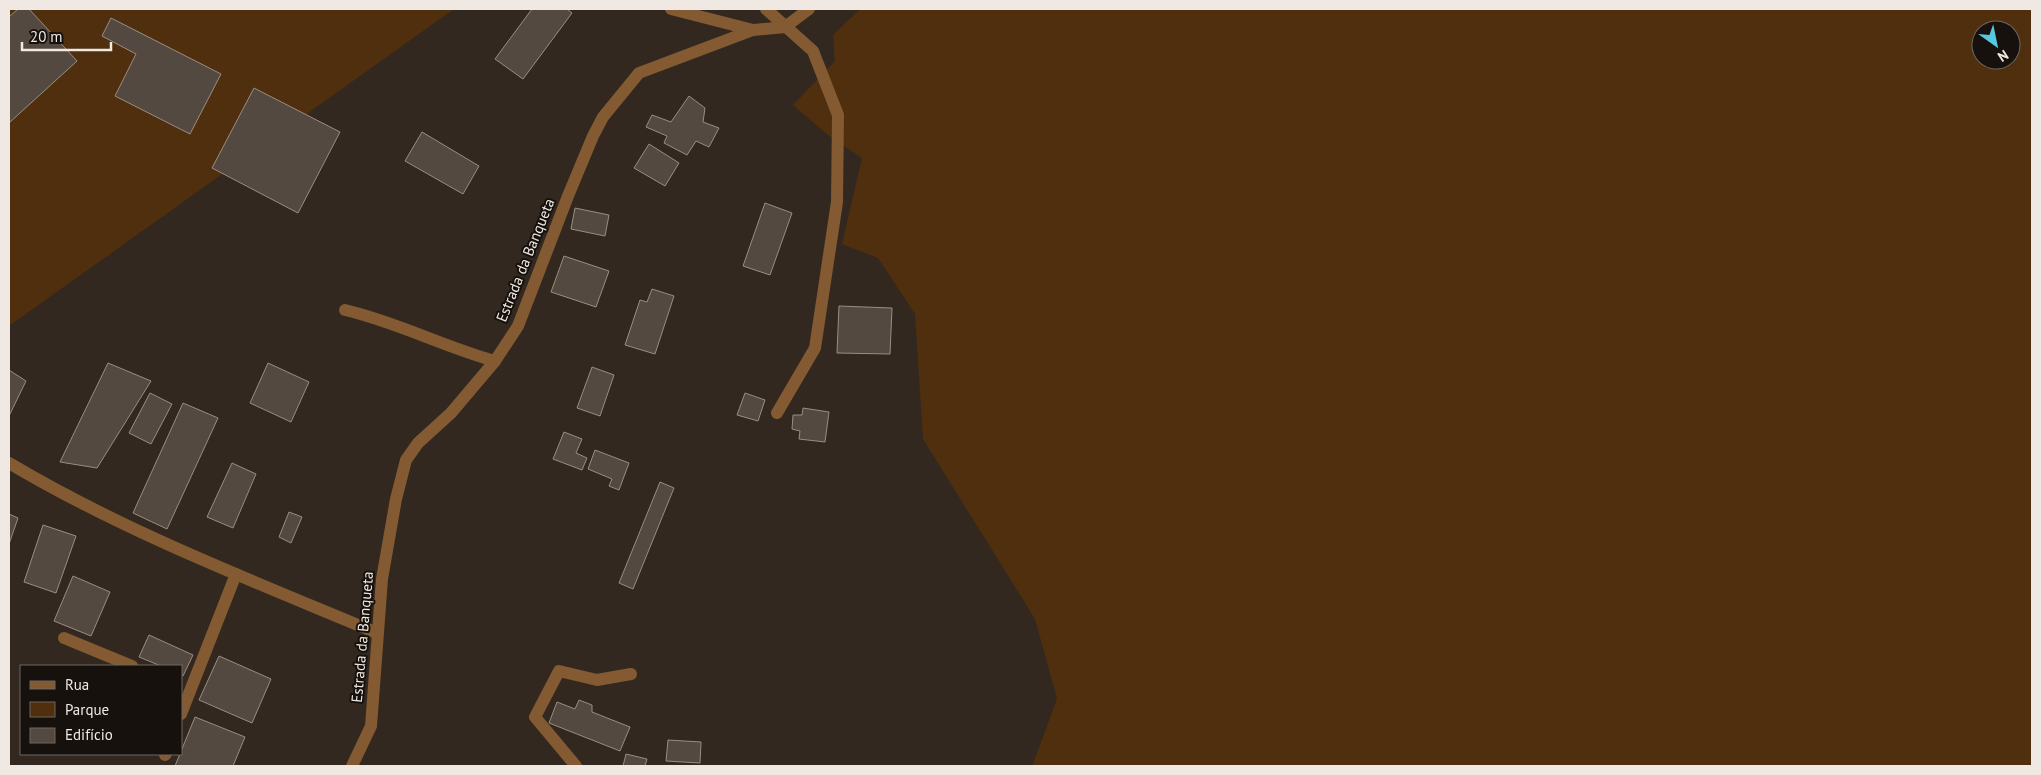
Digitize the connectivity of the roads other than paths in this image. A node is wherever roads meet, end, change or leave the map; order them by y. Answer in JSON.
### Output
{"nodes":[{"id":1,"x":671,"y":9,"type":"edge"},
{"id":2,"x":766,"y":9,"type":"edge"},
{"id":3,"x":810,"y":9,"type":"edge"},
{"id":4,"x":786,"y":26,"type":"junction"},
{"id":5,"x":753,"y":30,"type":"junction"},
{"id":6,"x":345,"y":310,"type":"dead end"},
{"id":7,"x":495,"y":362,"type":"junction"},
{"id":8,"x":776,"y":413,"type":"dead end"},
{"id":9,"x":9,"y":463,"type":"edge"},
{"id":10,"x":236,"y":574,"type":"junction"},
{"id":11,"x":377,"y":634,"type":"junction"},
{"id":12,"x":64,"y":638,"type":"dead end"},
{"id":13,"x":130,"y":665,"type":"edge"},
{"id":14,"x":631,"y":674,"type":"dead end"},
{"id":15,"x":186,"y":689,"type":"edge"},
{"id":16,"x":182,"y":709,"type":"edge"},
{"id":17,"x":359,"y":751,"type":"junction"},
{"id":18,"x":352,"y":766,"type":"edge"},
{"id":19,"x":356,"y":766,"type":"edge"},
{"id":20,"x":576,"y":766,"type":"edge"}],
"edges":[{"from":1,"to":5,"type":"street"},
{"from":2,"to":4,"type":"street"},
{"from":3,"to":4,"type":"street","name":"Estrada da Banqueta"},
{"from":4,"to":5,"type":"street","name":"Estrada da Banqueta"},
{"from":4,"to":8,"type":"street"},
{"from":5,"to":7,"type":"street","name":"Estrada da Banqueta"},
{"from":6,"to":7,"type":"street"},
{"from":7,"to":11,"type":"street","name":"Estrada da Banqueta"},
{"from":9,"to":10,"type":"street"},
{"from":10,"to":11,"type":"street"},
{"from":10,"to":15,"type":"street"},
{"from":11,"to":17,"type":"street","name":"Estrada da Banqueta"},
{"from":12,"to":13,"type":"street"},
{"from":14,"to":20,"type":"street"},
{"from":15,"to":16,"type":"street"},
{"from":17,"to":18,"type":"street","name":"Estrada da Banqueta"},
{"from":17,"to":19,"type":"street"}]}
